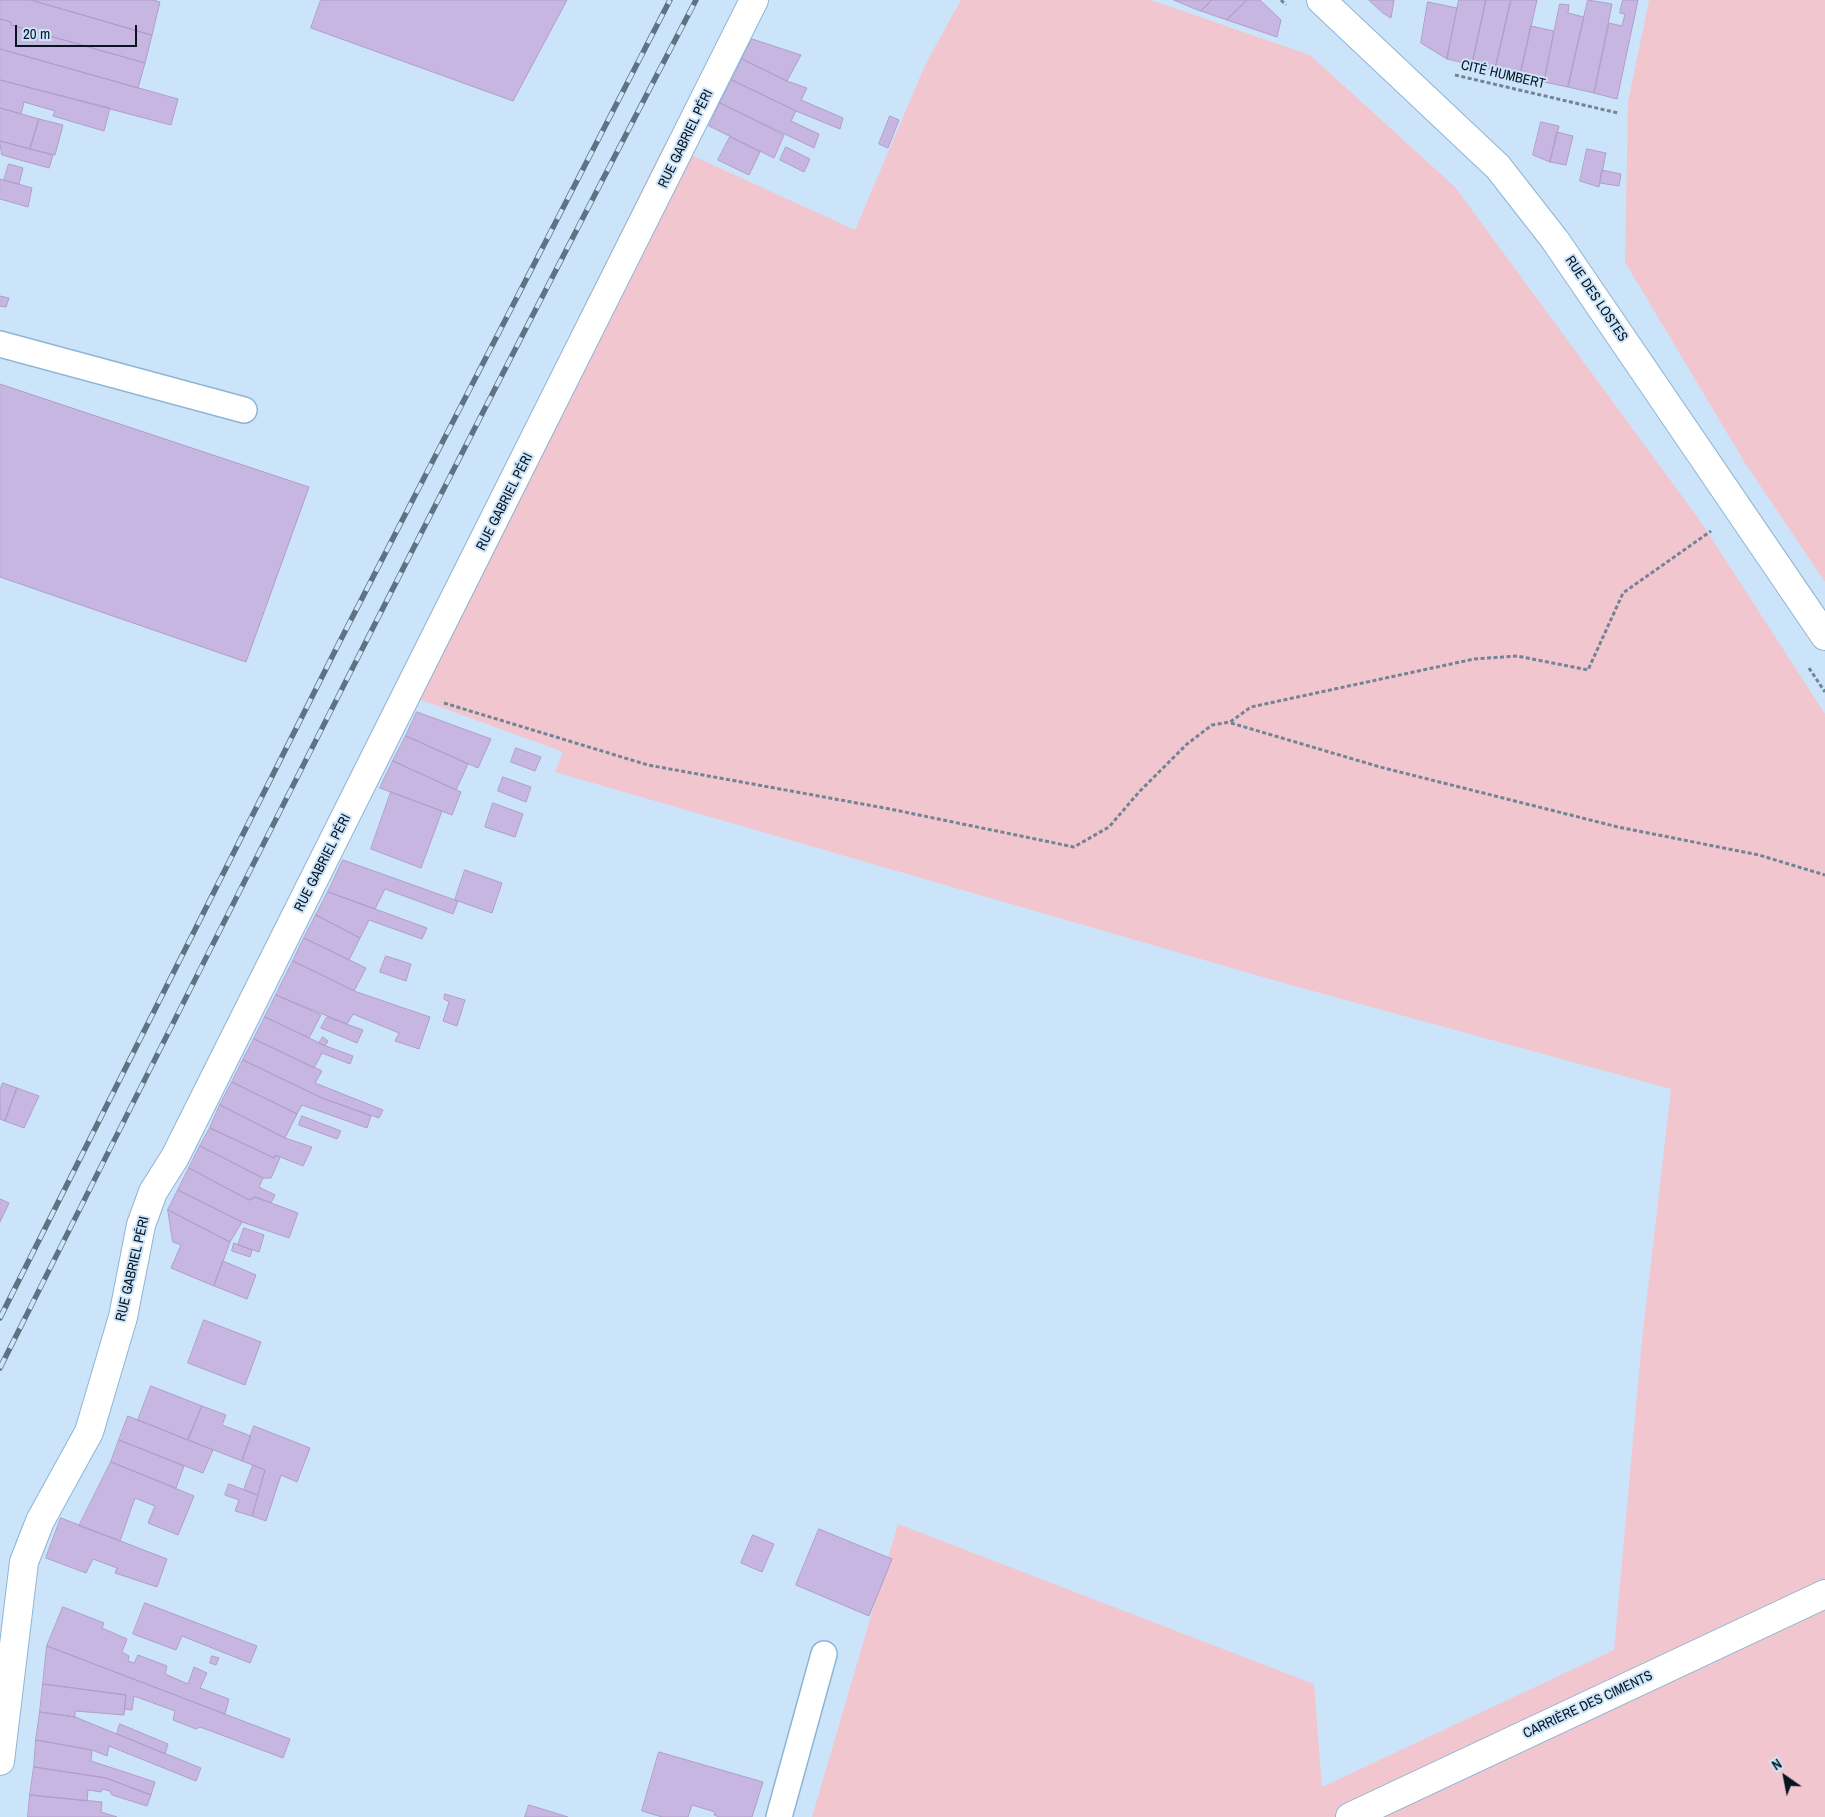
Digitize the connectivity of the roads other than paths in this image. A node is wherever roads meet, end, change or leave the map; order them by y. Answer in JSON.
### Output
{"nodes":[{"id":1,"x":754,"y":0,"type":"edge"},
{"id":2,"x":1321,"y":0,"type":"edge"},
{"id":3,"x":0,"y":344,"type":"edge"},
{"id":4,"x":244,"y":410,"type":"dead end"},
{"id":5,"x":1825,"y":636,"type":"edge"},
{"id":6,"x":1825,"y":1594,"type":"edge"},
{"id":7,"x":824,"y":1654,"type":"dead end"},
{"id":8,"x":0,"y":1761,"type":"edge"},
{"id":9,"x":779,"y":1817,"type":"edge"},
{"id":10,"x":1350,"y":1817,"type":"edge"}],
"edges":[{"from":1,"to":8,"type":"street","name":"RUE GABRIEL PÉRI"},
{"from":2,"to":5,"type":"street","name":"RUE DES LOSTES"},
{"from":3,"to":4,"type":"lane"},
{"from":6,"to":10,"type":"street","name":"CARRIÈRE DES CIMENTS"},
{"from":7,"to":9,"type":"lane"}]}
